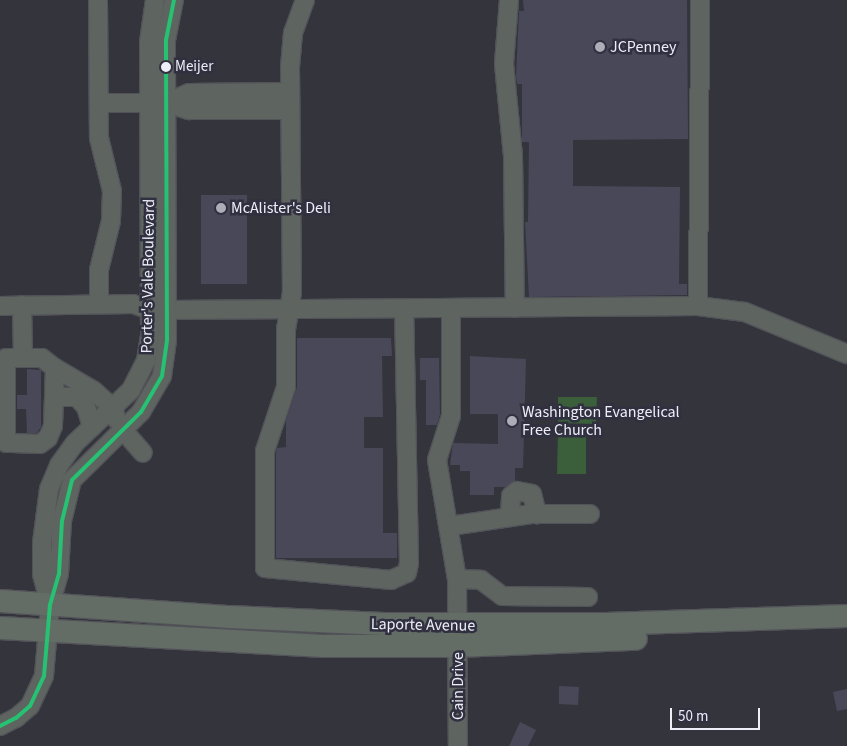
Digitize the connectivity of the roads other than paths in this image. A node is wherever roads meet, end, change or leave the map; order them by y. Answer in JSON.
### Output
{"nodes":[{"id":1,"x":98,"y":0,"type":"edge"},
{"id":2,"x":155,"y":0,"type":"edge"},
{"id":3,"x":174,"y":0,"type":"edge"},
{"id":4,"x":304,"y":0,"type":"edge"},
{"id":5,"x":509,"y":0,"type":"edge"},
{"id":6,"x":700,"y":0,"type":"edge"},
{"id":7,"x":290,"y":92,"type":"junction"},
{"id":8,"x":99,"y":103,"type":"junction"},
{"id":9,"x":149,"y":103,"type":"junction"},
{"id":10,"x":167,"y":103,"type":"junction"},
{"id":11,"x":290,"y":110,"type":"junction"},
{"id":12,"x":99,"y":304,"type":"junction"},
{"id":13,"x":22,"y":305,"type":"junction"},
{"id":14,"x":0,"y":306,"type":"edge"},
{"id":15,"x":698,"y":306,"type":"junction"},
{"id":16,"x":451,"y":308,"type":"junction"},
{"id":17,"x":515,"y":308,"type":"junction"},
{"id":18,"x":290,"y":309,"type":"junction"},
{"id":19,"x":404,"y":309,"type":"junction"},
{"id":20,"x":158,"y":310,"type":"junction"},
{"id":21,"x":847,"y":354,"type":"edge"},
{"id":22,"x":22,"y":358,"type":"junction"},
{"id":23,"x":55,"y":368,"type":"junction"},
{"id":24,"x":55,"y":397,"type":"junction"},
{"id":25,"x":114,"y":409,"type":"junction"},
{"id":26,"x":92,"y":428,"type":"junction"},
{"id":27,"x":123,"y":430,"type":"junction"},
{"id":28,"x":144,"y":453,"type":"dead end"},
{"id":29,"x":94,"y":458,"type":"junction"},
{"id":30,"x":537,"y":514,"type":"junction"},
{"id":31,"x":590,"y":514,"type":"dead end"},
{"id":32,"x":510,"y":516,"type":"junction"},
{"id":33,"x":450,"y":526,"type":"junction"},
{"id":34,"x":457,"y":579,"type":"junction"},
{"id":35,"x":588,"y":597,"type":"dead end"},
{"id":36,"x":0,"y":601,"type":"edge"},
{"id":37,"x":50,"y":605,"type":"junction"},
{"id":38,"x":847,"y":616,"type":"edge"},
{"id":39,"x":0,"y":628,"type":"edge"},
{"id":40,"x":847,"y":630,"type":"edge"},
{"id":41,"x":48,"y":632,"type":"junction"},
{"id":42,"x":458,"y":636,"type":"junction"},
{"id":43,"x":0,"y":726,"type":"edge"},
{"id":44,"x":458,"y":746,"type":"edge"}],
"edges":[{"from":1,"to":8,"type":"street"},
{"from":2,"to":9,"type":"street","name":"Porter's Vale Boulevard"},
{"from":3,"to":10,"type":"street","name":"Porter's Vale Boulevard"},
{"from":4,"to":7,"type":"street"},
{"from":5,"to":17,"type":"street"},
{"from":6,"to":15,"type":"street"},
{"from":7,"to":10,"type":"street"},
{"from":7,"to":11,"type":"street"},
{"from":8,"to":9,"type":"street"},
{"from":8,"to":12,"type":"street"},
{"from":9,"to":10,"type":"street"},
{"from":9,"to":20,"type":"street","name":"Porter's Vale Boulevard"},
{"from":10,"to":11,"type":"street"},
{"from":10,"to":20,"type":"street","name":"Porter's Vale Boulevard"},
{"from":11,"to":18,"type":"street"},
{"from":12,"to":13,"type":"street"},
{"from":12,"to":20,"type":"street"},
{"from":13,"to":14,"type":"street"},
{"from":13,"to":22,"type":"street"},
{"from":15,"to":17,"type":"street"},
{"from":15,"to":21,"type":"street"},
{"from":16,"to":17,"type":"street"},
{"from":16,"to":19,"type":"street"},
{"from":16,"to":33,"type":"street","name":"Cain Drive"},
{"from":18,"to":19,"type":"street"},
{"from":18,"to":19,"type":"street"},
{"from":18,"to":20,"type":"street"},
{"from":20,"to":25,"type":"street","name":"Porter's Vale Boulevard"},
{"from":20,"to":27,"type":"street","name":"Porter's Vale Boulevard"},
{"from":22,"to":23,"type":"street"},
{"from":22,"to":24,"type":"street"},
{"from":23,"to":24,"type":"street"},
{"from":23,"to":25,"type":"street"},
{"from":24,"to":26,"type":"street"},
{"from":25,"to":26,"type":"street","name":"Porter's Vale Boulevard"},
{"from":25,"to":29,"type":"street"},
{"from":26,"to":37,"type":"street","name":"Porter's Vale Boulevard"},
{"from":27,"to":28,"type":"street"},
{"from":27,"to":29,"type":"street","name":"Porter's Vale Boulevard"},
{"from":29,"to":37,"type":"street","name":"Porter's Vale Boulevard"},
{"from":30,"to":31,"type":"street"},
{"from":30,"to":32,"type":"street"},
{"from":30,"to":32,"type":"street"},
{"from":32,"to":33,"type":"street"},
{"from":33,"to":34,"type":"street","name":"Cain Drive"},
{"from":34,"to":35,"type":"street"},
{"from":34,"to":42,"type":"street","name":"Cain Drive"},
{"from":36,"to":37,"type":"main road","name":"Laporte Avenue"},
{"from":37,"to":41,"type":"street","name":"Porter's Vale Boulevard"},
{"from":37,"to":42,"type":"main road","name":"Laporte Avenue"},
{"from":38,"to":42,"type":"main road","name":"Laporte Avenue"},
{"from":39,"to":41,"type":"main road","name":"Laporte Avenue"},
{"from":40,"to":42,"type":"main road","name":"Laporte Avenue"},
{"from":41,"to":42,"type":"main road","name":"Laporte Avenue"},
{"from":41,"to":43,"type":"street","name":"Porter's Vale Boulevard"},
{"from":42,"to":44,"type":"street","name":"Cain Drive"}]}
